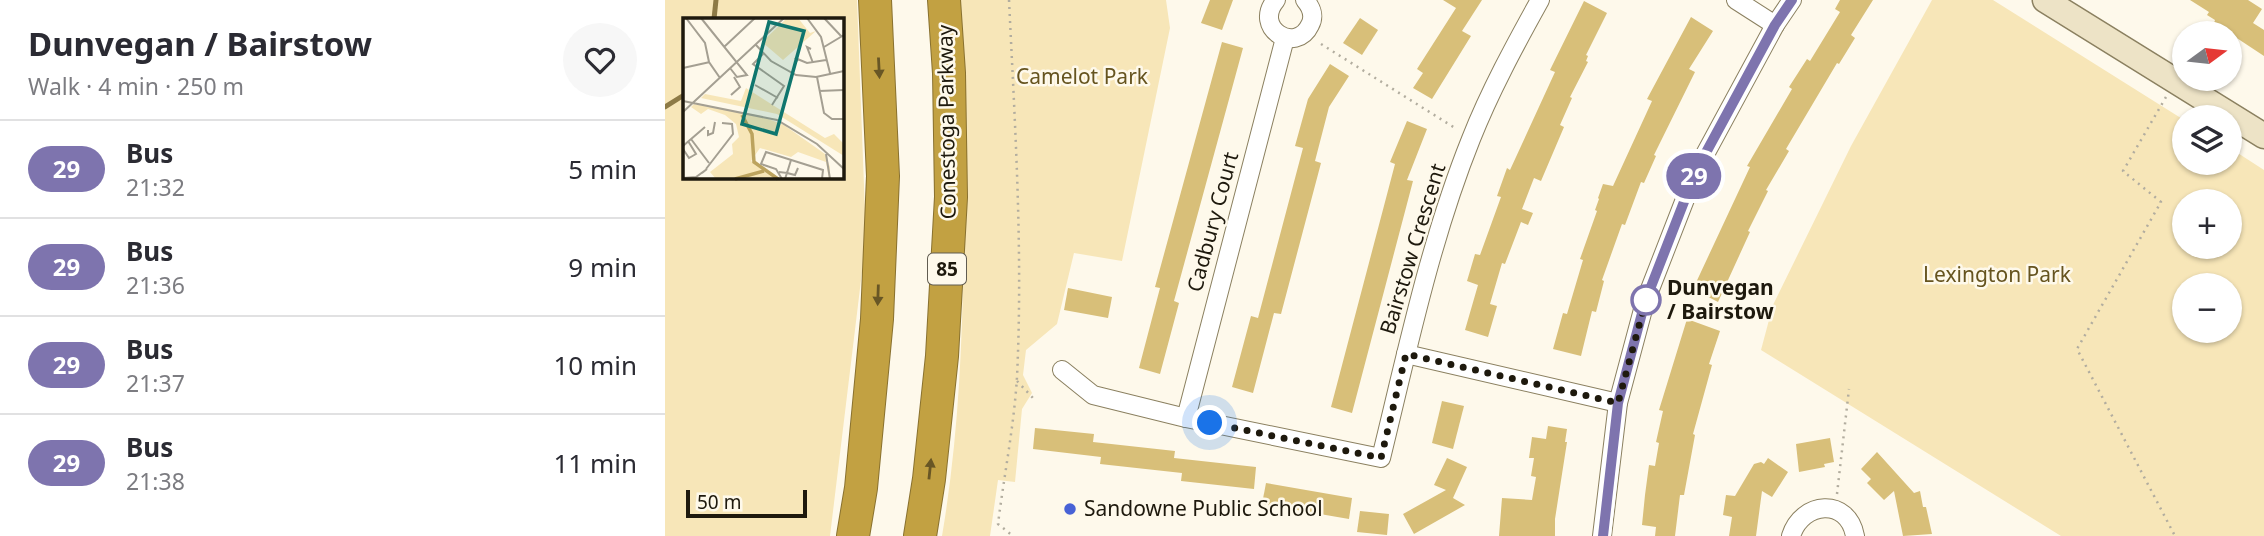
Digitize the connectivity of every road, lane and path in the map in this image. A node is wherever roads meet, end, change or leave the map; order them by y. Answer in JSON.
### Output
{"nodes":[{"id":1,"x":875,"y":0,"type":"edge"},
{"id":2,"x":944,"y":0,"type":"edge"},
{"id":3,"x":1009,"y":0,"type":"edge"},
{"id":4,"x":1276,"y":0,"type":"edge"},
{"id":5,"x":1305,"y":0,"type":"edge"},
{"id":6,"x":1540,"y":0,"type":"edge"},
{"id":7,"x":1736,"y":0,"type":"edge"},
{"id":8,"x":1792,"y":0,"type":"edge"},
{"id":9,"x":2045,"y":0,"type":"edge"},
{"id":10,"x":1775,"y":25,"type":"junction"},
{"id":11,"x":1285,"y":38,"type":"junction"},
{"id":12,"x":1321,"y":44,"type":"dead end"},
{"id":13,"x":2172,"y":79,"type":"edge"},
{"id":14,"x":2172,"y":88,"type":"edge"},
{"id":15,"x":2192,"y":91,"type":"edge"},
{"id":16,"x":1455,"y":128,"type":"dead end"},
{"id":17,"x":2264,"y":136,"type":"edge"},
{"id":18,"x":1406,"y":354,"type":"junction"},
{"id":19,"x":1062,"y":370,"type":"dead end"},
{"id":20,"x":1017,"y":381,"type":"junction"},
{"id":21,"x":1849,"y":390,"type":"dead end"},
{"id":22,"x":1033,"y":398,"type":"dead end"},
{"id":23,"x":1618,"y":403,"type":"junction"},
{"id":24,"x":1186,"y":418,"type":"junction"},
{"id":25,"x":1835,"y":510,"type":"junction"},
{"id":26,"x":853,"y":536,"type":"edge"},
{"id":27,"x":920,"y":536,"type":"edge"},
{"id":28,"x":1013,"y":536,"type":"edge"},
{"id":29,"x":1602,"y":536,"type":"edge"},
{"id":30,"x":1791,"y":536,"type":"edge"},
{"id":31,"x":1855,"y":536,"type":"edge"},
{"id":32,"x":2175,"y":536,"type":"edge"}],
"edges":[{"from":1,"to":26,"type":"highway","one_way":true},
{"from":27,"to":2,"type":"highway","name":"Conestoga Parkway","number":"85","one_way":true},
{"from":3,"to":20,"type":"path"},
{"from":4,"to":11,"type":"street"},
{"from":5,"to":11,"type":"street"},
{"from":6,"to":18,"type":"street","name":"Bairstow Crescent"},
{"from":7,"to":10,"type":"street"},
{"from":8,"to":10,"type":"street"},
{"from":9,"to":13,"type":"main road"},
{"from":10,"to":23,"type":"street"},
{"from":11,"to":24,"type":"street","name":"Cadbury Court"},
{"from":12,"to":16,"type":"path"},
{"from":14,"to":32,"type":"path"},
{"from":15,"to":17,"type":"main road"},
{"from":18,"to":23,"type":"street","name":"Bairstow Crescent"},
{"from":18,"to":24,"type":"street"},
{"from":19,"to":24,"type":"street"},
{"from":20,"to":22,"type":"path"},
{"from":20,"to":28,"type":"path"},
{"from":21,"to":25,"type":"path"},
{"from":23,"to":29,"type":"street"},
{"from":25,"to":30,"type":"street"},
{"from":25,"to":31,"type":"street"}]}
